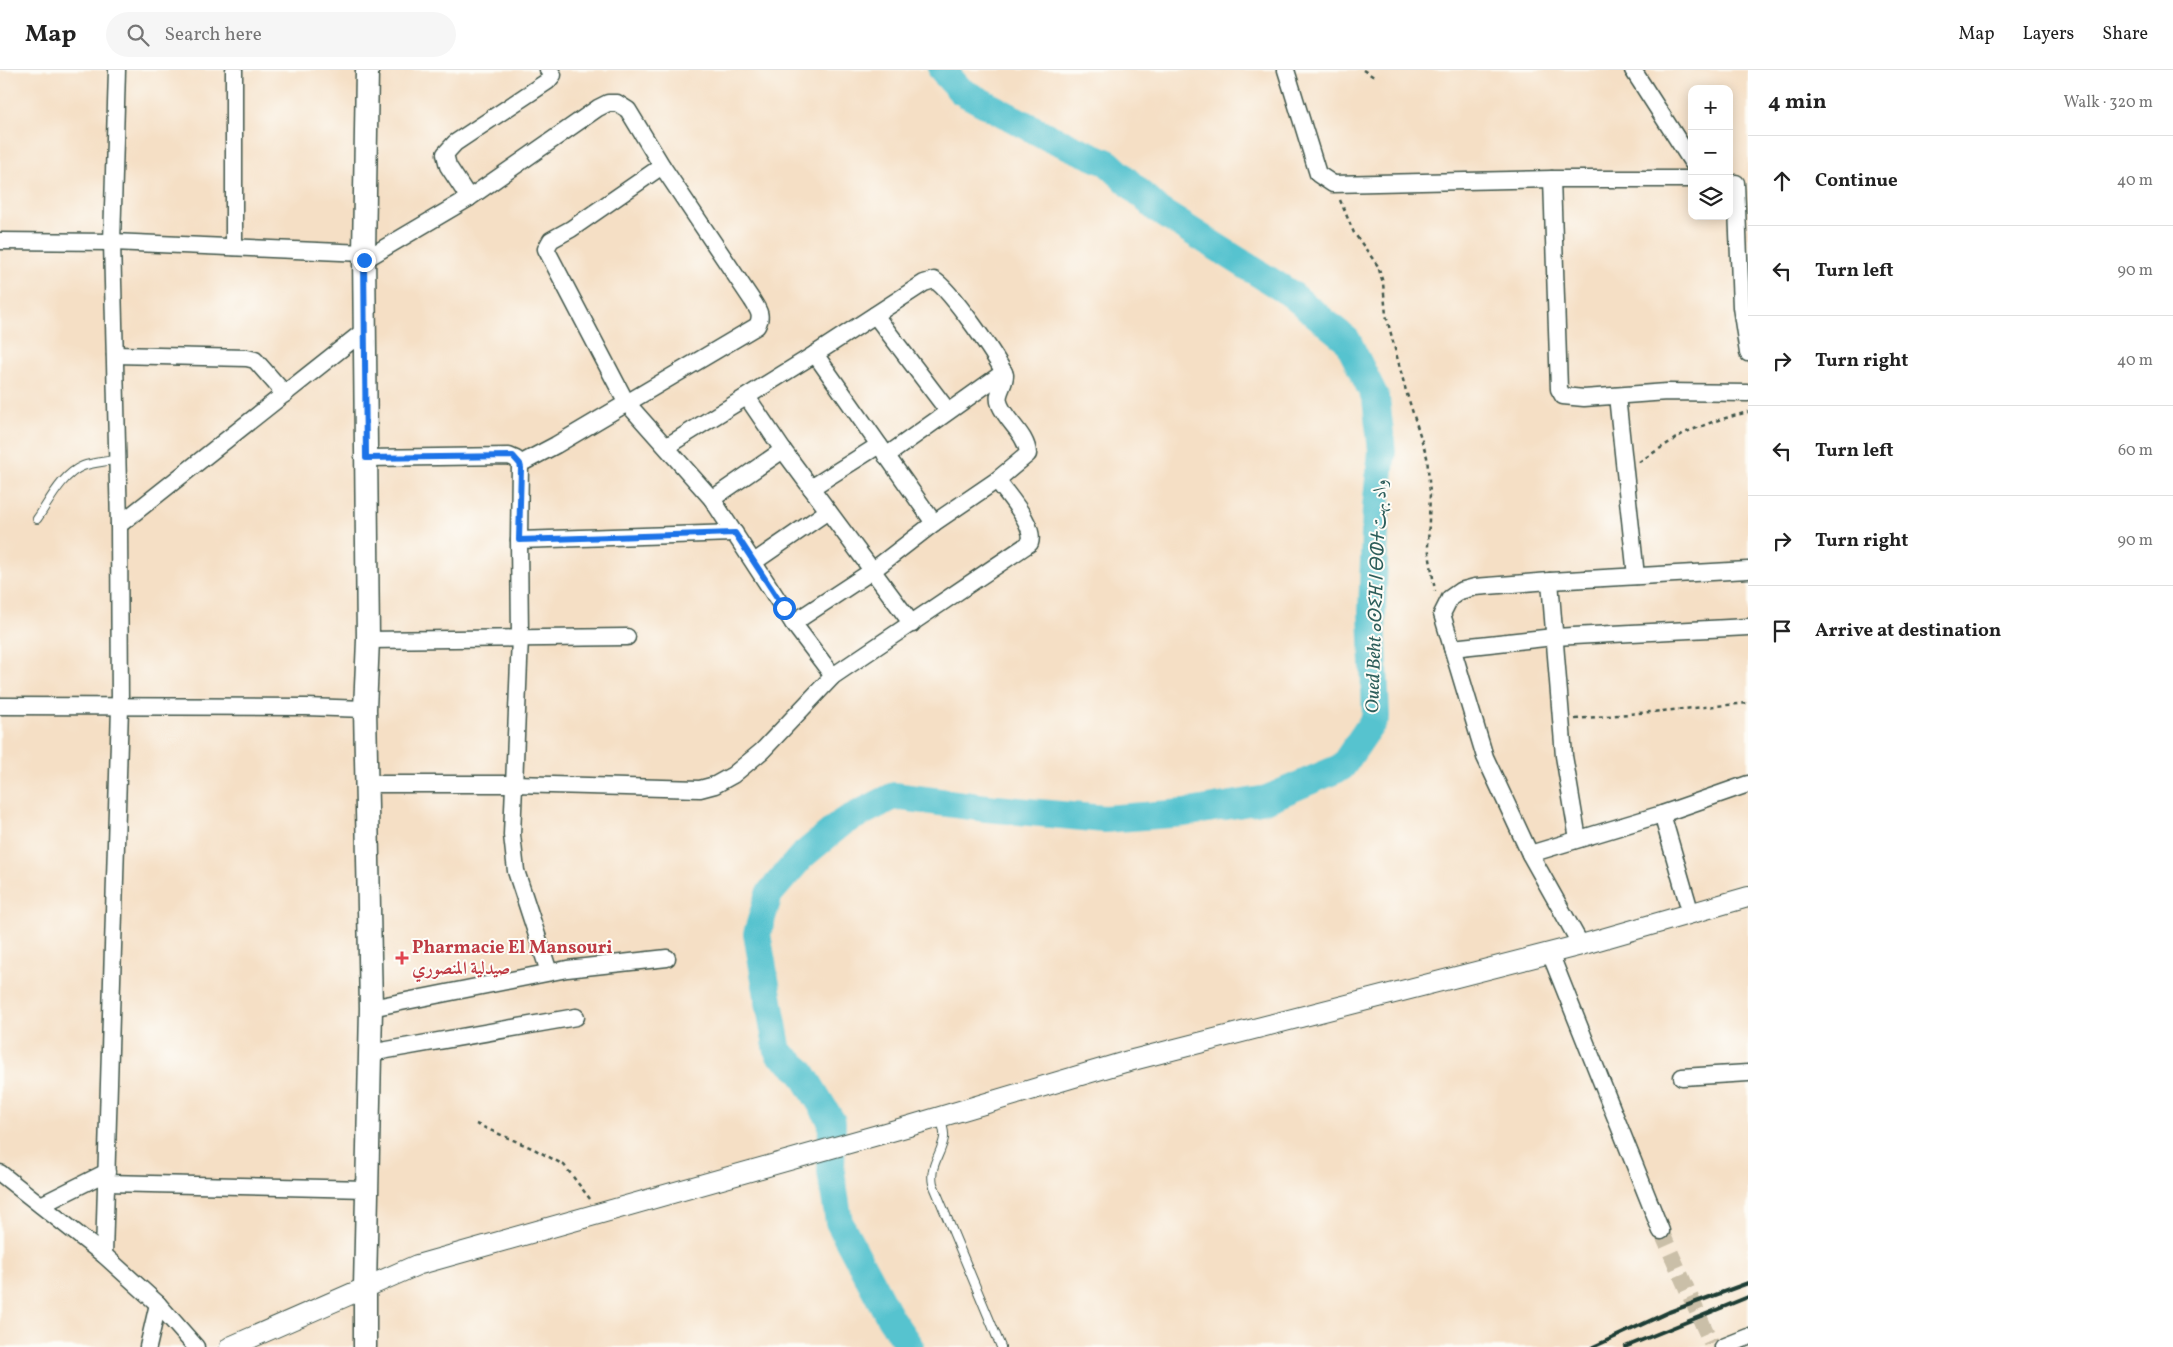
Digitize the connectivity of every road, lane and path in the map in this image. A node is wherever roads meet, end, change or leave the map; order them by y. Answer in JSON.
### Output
{"nodes":[{"id":1,"x":117,"y":70,"type":"edge"},
{"id":2,"x":234,"y":70,"type":"edge"},
{"id":3,"x":367,"y":70,"type":"edge"},
{"id":4,"x":548,"y":70,"type":"edge"},
{"id":5,"x":1286,"y":70,"type":"edge"},
{"id":6,"x":1363,"y":70,"type":"edge"},
{"id":7,"x":1633,"y":70,"type":"edge"},
{"id":8,"x":1374,"y":77,"type":"dead end"},
{"id":9,"x":1688,"y":156,"type":"edge"},
{"id":10,"x":662,"y":166,"type":"junction"},
{"id":11,"x":1688,"y":179,"type":"edge"},
{"id":12,"x":1552,"y":180,"type":"junction"},
{"id":13,"x":1738,"y":183,"type":"edge"},
{"id":14,"x":1333,"y":184,"type":"junction"},
{"id":15,"x":469,"y":198,"type":"junction"},
{"id":16,"x":0,"y":241,"type":"edge"},
{"id":17,"x":112,"y":242,"type":"junction"},
{"id":18,"x":234,"y":247,"type":"junction"},
{"id":19,"x":364,"y":256,"type":"junction"},
{"id":20,"x":874,"y":315,"type":"junction"},
{"id":21,"x":365,"y":330,"type":"junction"},
{"id":22,"x":1748,"y":353,"type":"edge"},
{"id":23,"x":815,"y":354,"type":"junction"},
{"id":24,"x":115,"y":356,"type":"junction"},
{"id":25,"x":1004,"y":372,"type":"junction"},
{"id":26,"x":1748,"y":393,"type":"edge"},
{"id":27,"x":285,"y":394,"type":"junction"},
{"id":28,"x":1617,"y":396,"type":"junction"},
{"id":29,"x":747,"y":397,"type":"junction"},
{"id":30,"x":626,"y":402,"type":"junction"},
{"id":31,"x":948,"y":411,"type":"junction"},
{"id":32,"x":1748,"y":412,"type":"edge"},
{"id":33,"x":667,"y":446,"type":"junction"},
{"id":34,"x":783,"y":450,"type":"junction"},
{"id":35,"x":882,"y":450,"type":"junction"},
{"id":36,"x":366,"y":458,"type":"junction"},
{"id":37,"x":118,"y":459,"type":"junction"},
{"id":38,"x":520,"y":464,"type":"junction"},
{"id":39,"x":1625,"y":470,"type":"junction"},
{"id":40,"x":997,"y":480,"type":"junction"},
{"id":41,"x":811,"y":488,"type":"junction"},
{"id":42,"x":712,"y":499,"type":"junction"},
{"id":43,"x":828,"y":511,"type":"junction"},
{"id":44,"x":37,"y":520,"type":"dead end"},
{"id":45,"x":934,"y":523,"type":"junction"},
{"id":46,"x":119,"y":526,"type":"junction"},
{"id":47,"x":735,"y":533,"type":"junction"},
{"id":48,"x":519,"y":540,"type":"junction"},
{"id":49,"x":754,"y":562,"type":"junction"},
{"id":50,"x":1748,"y":570,"type":"edge"},
{"id":51,"x":872,"y":571,"type":"junction"},
{"id":52,"x":1636,"y":576,"type":"junction"},
{"id":53,"x":1550,"y":580,"type":"junction"},
{"id":54,"x":1442,"y":614,"type":"junction"},
{"id":55,"x":793,"y":623,"type":"junction"},
{"id":56,"x":912,"y":624,"type":"junction"},
{"id":57,"x":1748,"y":626,"type":"edge"},
{"id":58,"x":520,"y":637,"type":"junction"},
{"id":59,"x":628,"y":637,"type":"dead end"},
{"id":60,"x":1554,"y":637,"type":"junction"},
{"id":61,"x":368,"y":640,"type":"junction"},
{"id":62,"x":1452,"y":648,"type":"junction"},
{"id":63,"x":833,"y":676,"type":"junction"},
{"id":64,"x":1748,"y":703,"type":"edge"},
{"id":65,"x":0,"y":706,"type":"edge"},
{"id":66,"x":120,"y":707,"type":"junction"},
{"id":67,"x":365,"y":709,"type":"junction"},
{"id":68,"x":1561,"y":720,"type":"junction"},
{"id":69,"x":366,"y":784,"type":"junction"},
{"id":70,"x":514,"y":784,"type":"junction"},
{"id":71,"x":1748,"y":784,"type":"edge"},
{"id":72,"x":1662,"y":814,"type":"junction"},
{"id":73,"x":1578,"y":839,"type":"junction"},
{"id":74,"x":1530,"y":854,"type":"junction"},
{"id":75,"x":1748,"y":897,"type":"edge"},
{"id":76,"x":1691,"y":914,"type":"junction"},
{"id":77,"x":1581,"y":945,"type":"junction"},
{"id":78,"x":1550,"y":953,"type":"junction"},
{"id":79,"x":668,"y":958,"type":"dead end"},
{"id":80,"x":548,"y":972,"type":"junction"},
{"id":81,"x":371,"y":1008,"type":"junction"},
{"id":82,"x":576,"y":1017,"type":"dead end"},
{"id":83,"x":370,"y":1053,"type":"junction"},
{"id":84,"x":1748,"y":1073,"type":"edge"},
{"id":85,"x":1682,"y":1077,"type":"dead end"},
{"id":86,"x":941,"y":1116,"type":"junction"},
{"id":87,"x":476,"y":1124,"type":"dead end"},
{"id":88,"x":0,"y":1173,"type":"edge"},
{"id":89,"x":107,"y":1177,"type":"junction"},
{"id":90,"x":367,"y":1189,"type":"junction"},
{"id":91,"x":41,"y":1205,"type":"junction"},
{"id":92,"x":601,"y":1214,"type":"junction"},
{"id":93,"x":1661,"y":1231,"type":"tunnel mouth"},
{"id":94,"x":104,"y":1255,"type":"junction"},
{"id":95,"x":365,"y":1287,"type":"junction"},
{"id":96,"x":158,"y":1304,"type":"junction"},
{"id":97,"x":1748,"y":1337,"type":"edge"},
{"id":98,"x":369,"y":1345,"type":"edge"},
{"id":99,"x":1716,"y":1346,"type":"edge"},
{"id":100,"x":148,"y":1347,"type":"edge"},
{"id":101,"x":196,"y":1347,"type":"edge"},
{"id":102,"x":230,"y":1347,"type":"edge"},
{"id":103,"x":1001,"y":1347,"type":"edge"}],
"edges":[{"from":1,"to":17,"type":"street"},
{"from":2,"to":18,"type":"street"},
{"from":3,"to":19,"type":"main road"},
{"from":4,"to":15,"type":"street"},
{"from":5,"to":14,"type":"street"},
{"from":6,"to":8,"type":"path"},
{"from":7,"to":9,"type":"street"},
{"from":10,"to":15,"type":"street"},
{"from":10,"to":30,"type":"street"},
{"from":10,"to":30,"type":"street"},
{"from":11,"to":12,"type":"street"},
{"from":12,"to":14,"type":"street"},
{"from":12,"to":28,"type":"street"},
{"from":13,"to":22,"type":"street"},
{"from":14,"to":54,"type":"path"},
{"from":15,"to":19,"type":"street"},
{"from":16,"to":17,"type":"street"},
{"from":17,"to":18,"type":"street"},
{"from":17,"to":24,"type":"street"},
{"from":18,"to":19,"type":"street"},
{"from":19,"to":21,"type":"main road"},
{"from":20,"to":23,"type":"street"},
{"from":20,"to":25,"type":"street"},
{"from":20,"to":31,"type":"street"},
{"from":21,"to":27,"type":"street"},
{"from":21,"to":36,"type":"main road"},
{"from":23,"to":29,"type":"street"},
{"from":23,"to":35,"type":"street"},
{"from":24,"to":27,"type":"street"},
{"from":24,"to":37,"type":"street"},
{"from":25,"to":31,"type":"street"},
{"from":25,"to":40,"type":"street"},
{"from":26,"to":28,"type":"street"},
{"from":27,"to":46,"type":"street"},
{"from":28,"to":39,"type":"street"},
{"from":29,"to":33,"type":"street"},
{"from":29,"to":34,"type":"street"},
{"from":30,"to":33,"type":"street"},
{"from":30,"to":38,"type":"street"},
{"from":31,"to":35,"type":"street"},
{"from":32,"to":39,"type":"path"},
{"from":33,"to":42,"type":"street"},
{"from":34,"to":41,"type":"street"},
{"from":34,"to":42,"type":"street"},
{"from":35,"to":41,"type":"street"},
{"from":35,"to":45,"type":"street"},
{"from":36,"to":38,"type":"street"},
{"from":36,"to":61,"type":"main road"},
{"from":37,"to":44,"type":"lane"},
{"from":37,"to":46,"type":"street"},
{"from":38,"to":48,"type":"street"},
{"from":39,"to":52,"type":"street"},
{"from":40,"to":45,"type":"street"},
{"from":40,"to":56,"type":"street"},
{"from":41,"to":43,"type":"street"},
{"from":42,"to":47,"type":"street"},
{"from":43,"to":49,"type":"street"},
{"from":43,"to":51,"type":"street"},
{"from":45,"to":51,"type":"street"},
{"from":46,"to":66,"type":"street"},
{"from":47,"to":48,"type":"street"},
{"from":47,"to":49,"type":"street"},
{"from":48,"to":58,"type":"street"},
{"from":49,"to":55,"type":"street"},
{"from":50,"to":52,"type":"street"},
{"from":51,"to":55,"type":"street"},
{"from":51,"to":56,"type":"street"},
{"from":52,"to":53,"type":"street"},
{"from":53,"to":54,"type":"street"},
{"from":53,"to":60,"type":"street"},
{"from":54,"to":62,"type":"street"},
{"from":55,"to":63,"type":"street"},
{"from":56,"to":63,"type":"street"},
{"from":57,"to":60,"type":"street"},
{"from":58,"to":59,"type":"street"},
{"from":58,"to":61,"type":"street"},
{"from":58,"to":70,"type":"street"},
{"from":60,"to":62,"type":"street"},
{"from":60,"to":68,"type":"street"},
{"from":61,"to":67,"type":"main road"},
{"from":62,"to":74,"type":"street"},
{"from":63,"to":70,"type":"street"},
{"from":64,"to":68,"type":"path"},
{"from":65,"to":66,"type":"street"},
{"from":66,"to":67,"type":"street"},
{"from":66,"to":89,"type":"street"},
{"from":67,"to":69,"type":"main road"},
{"from":68,"to":73,"type":"street"},
{"from":69,"to":70,"type":"street"},
{"from":69,"to":81,"type":"main road"},
{"from":70,"to":80,"type":"street"},
{"from":71,"to":72,"type":"street"},
{"from":72,"to":73,"type":"street"},
{"from":72,"to":76,"type":"street"},
{"from":73,"to":74,"type":"street"},
{"from":74,"to":77,"type":"street"},
{"from":75,"to":76,"type":"street"},
{"from":76,"to":77,"type":"street"},
{"from":77,"to":78,"type":"street"},
{"from":78,"to":86,"type":"street"},
{"from":78,"to":93,"type":"street"},
{"from":79,"to":80,"type":"street"},
{"from":80,"to":81,"type":"street"},
{"from":81,"to":83,"type":"main road"},
{"from":82,"to":83,"type":"street"},
{"from":83,"to":90,"type":"main road"},
{"from":84,"to":85,"type":"street"},
{"from":86,"to":92,"type":"street"},
{"from":86,"to":103,"type":"lane"},
{"from":87,"to":92,"type":"path"},
{"from":88,"to":91,"type":"street"},
{"from":89,"to":90,"type":"street"},
{"from":89,"to":91,"type":"street"},
{"from":89,"to":94,"type":"street"},
{"from":90,"to":95,"type":"main road"},
{"from":91,"to":94,"type":"street"},
{"from":92,"to":95,"type":"street"},
{"from":94,"to":96,"type":"street"},
{"from":95,"to":98,"type":"main road"},
{"from":95,"to":102,"type":"street"},
{"from":96,"to":100,"type":"street"},
{"from":96,"to":101,"type":"street"},
{"from":97,"to":99,"type":"street"}]}
